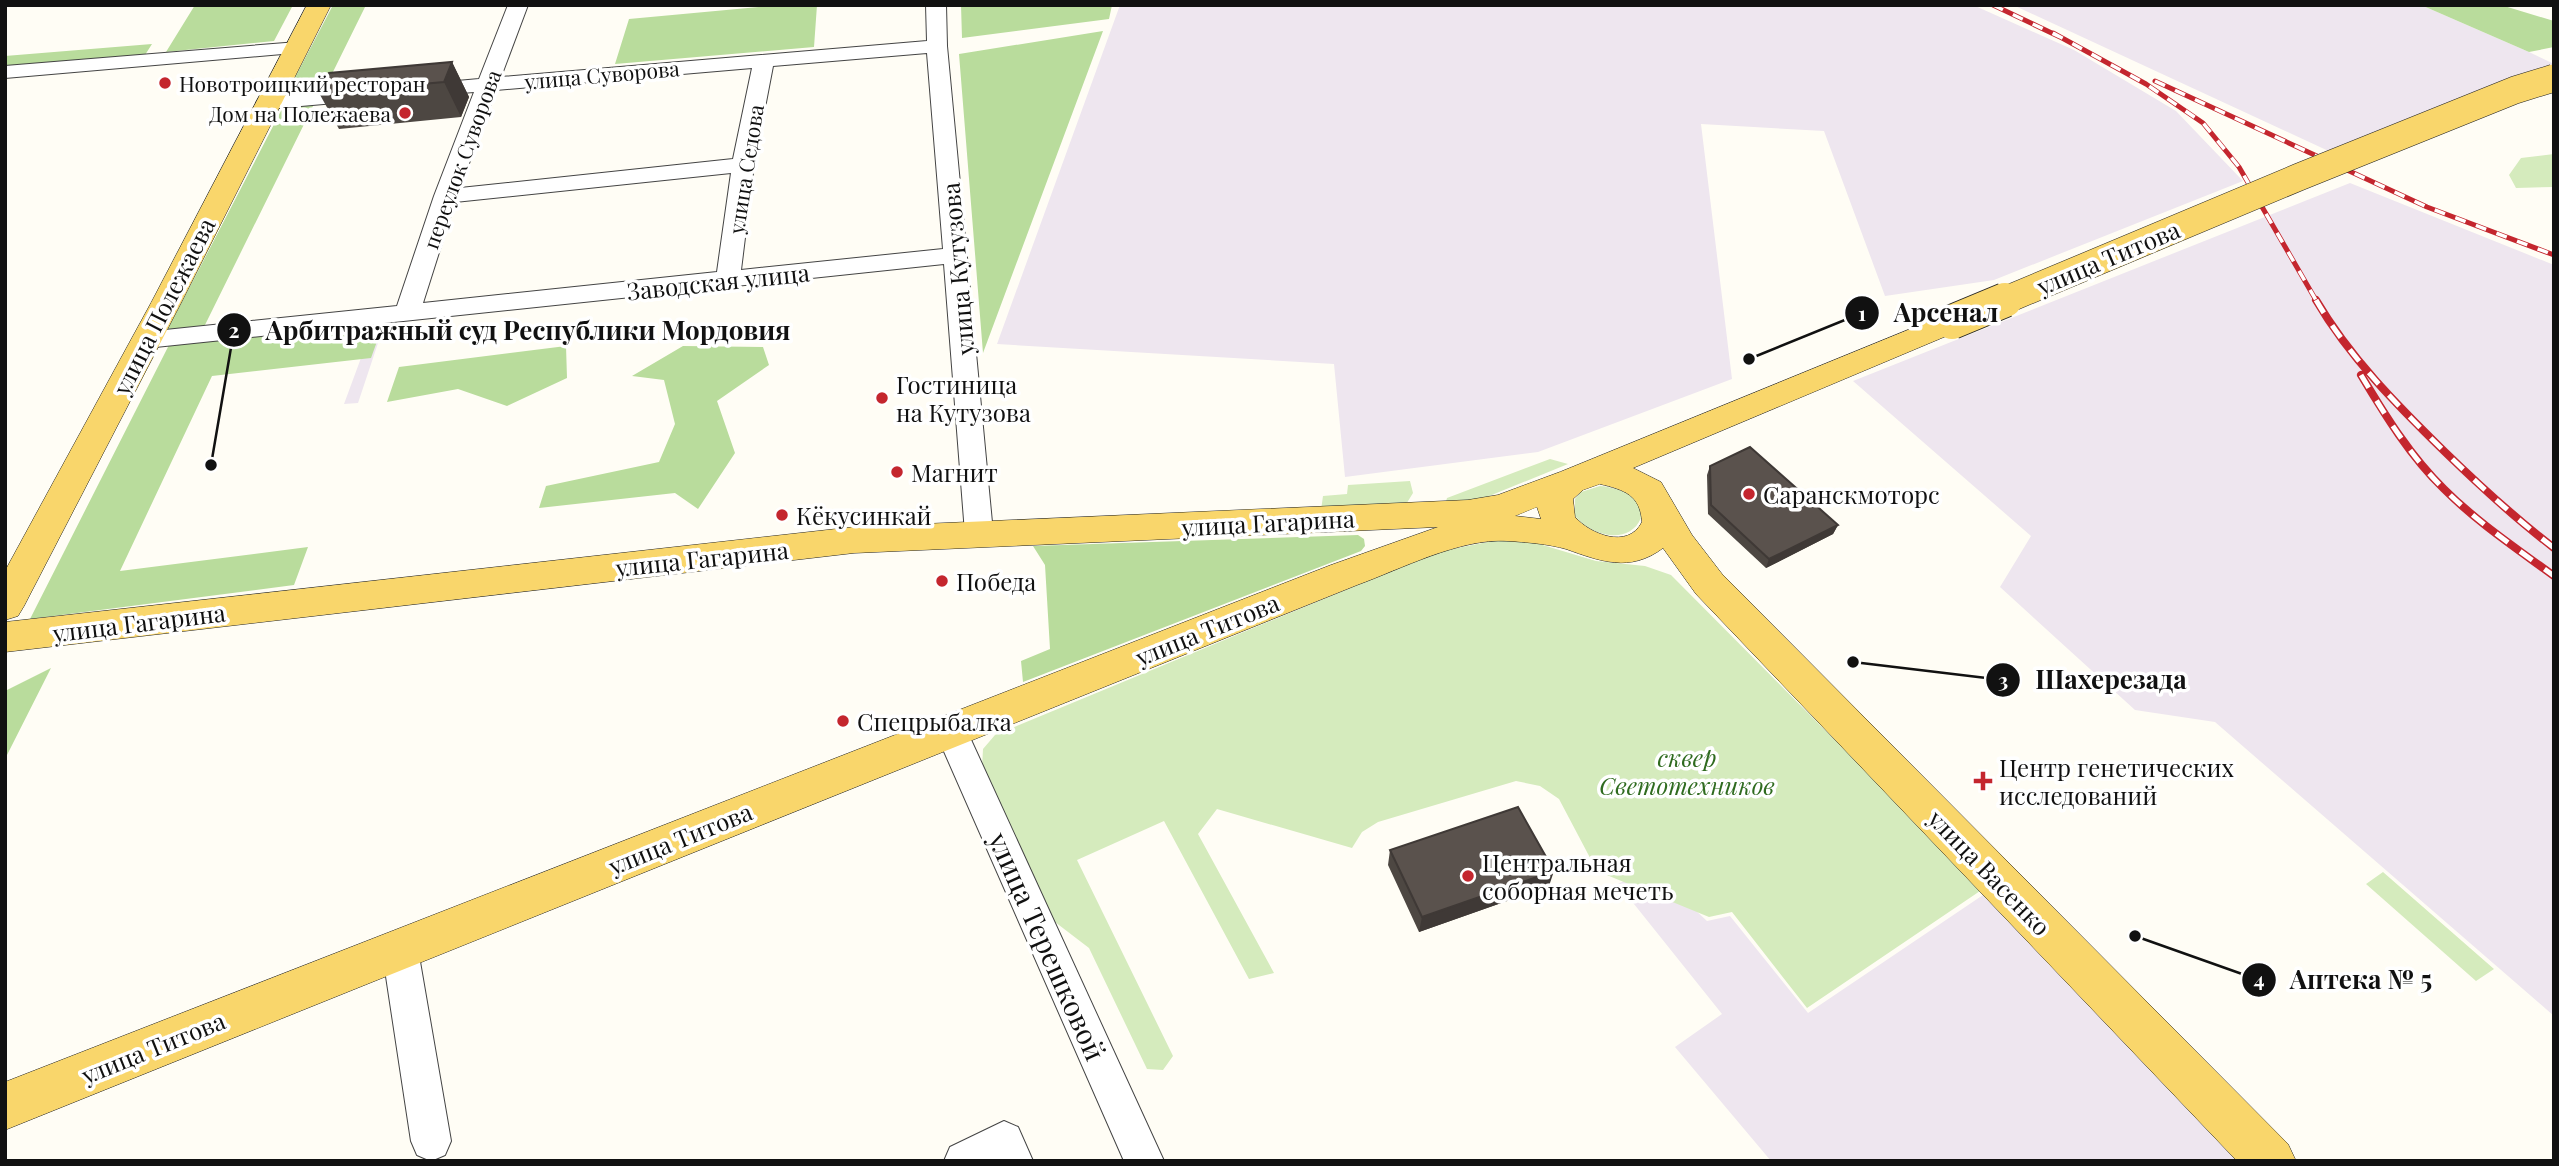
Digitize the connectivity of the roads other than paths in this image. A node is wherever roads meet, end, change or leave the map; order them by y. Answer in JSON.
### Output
{"nodes":[{"id":1,"x":319,"y":5,"type":"edge"},
{"id":2,"x":517,"y":5,"type":"edge"},
{"id":3,"x":936,"y":5,"type":"edge"},
{"id":4,"x":937,"y":46,"type":"junction"},
{"id":5,"x":298,"y":48,"type":"junction"},
{"id":6,"x":764,"y":60,"type":"junction"},
{"id":7,"x":5,"y":72,"type":"edge"},
{"id":8,"x":2554,"y":78,"type":"edge"},
{"id":9,"x":489,"y":83,"type":"junction"},
{"id":10,"x":407,"y":91,"type":"edge"},
{"id":11,"x":380,"y":94,"type":"edge"},
{"id":12,"x":267,"y":103,"type":"junction"},
{"id":13,"x":743,"y":165,"type":"junction"},
{"id":14,"x":445,"y":196,"type":"junction"},
{"id":15,"x":957,"y":255,"type":"junction"},
{"id":16,"x":728,"y":279,"type":"junction"},
{"id":17,"x":407,"y":313,"type":"junction"},
{"id":18,"x":146,"y":340,"type":"junction"},
{"id":19,"x":1673,"y":437,"type":"junction"},
{"id":20,"x":1576,"y":479,"type":"junction"},
{"id":21,"x":1656,"y":504,"type":"junction"},
{"id":22,"x":1428,"y":514,"type":"junction"},
{"id":23,"x":1349,"y":518,"type":"junction"},
{"id":24,"x":1507,"y":528,"type":"junction"},
{"id":25,"x":979,"y":533,"type":"junction"},
{"id":26,"x":1574,"y":537,"type":"junction"},
{"id":27,"x":1628,"y":549,"type":"junction"},
{"id":28,"x":1355,"y":570,"type":"junction"},
{"id":29,"x":1709,"y":584,"type":"junction"},
{"id":30,"x":5,"y":606,"type":"edge"},
{"id":31,"x":5,"y":637,"type":"edge"},
{"id":32,"x":951,"y":731,"type":"junction"},
{"id":33,"x":400,"y":950,"type":"junction"},
{"id":34,"x":5,"y":1106,"type":"edge"},
{"id":35,"x":431,"y":1141,"type":"dead end"},
{"id":36,"x":964,"y":1161,"type":"edge"},
{"id":37,"x":1013,"y":1161,"type":"edge"},
{"id":38,"x":1144,"y":1161,"type":"edge"},
{"id":39,"x":2271,"y":1161,"type":"edge"}],
"edges":[{"from":1,"to":5,"type":"main road","name":"улица Полежаева"},
{"from":2,"to":9,"type":"street","name":"переулок Суворова"},
{"from":3,"to":4,"type":"street","name":"улица Кутузова"},
{"from":4,"to":6,"type":"street","name":"улица Суворова"},
{"from":4,"to":15,"type":"street","name":"улица Кутузова"},
{"from":5,"to":7,"type":"street"},
{"from":5,"to":12,"type":"main road","name":"улица Полежаева"},
{"from":6,"to":9,"type":"street","name":"улица Суворова"},
{"from":6,"to":13,"type":"street","name":"улица Седова"},
{"from":8,"to":19,"type":"main road","name":"улица Титова","bridge":true},
{"from":9,"to":10,"type":"street","name":"улица Суворова"},
{"from":9,"to":14,"type":"street","name":"переулок Суворова"},
{"from":11,"to":12,"type":"street"},
{"from":12,"to":18,"type":"main road","name":"улица Полежаева"},
{"from":13,"to":14,"type":"street"},
{"from":13,"to":16,"type":"street","name":"улица Седова"},
{"from":14,"to":17,"type":"street","name":"переулок Суворова"},
{"from":15,"to":16,"type":"street","name":"Заводская улица"},
{"from":15,"to":25,"type":"street","name":"улица Кутузова"},
{"from":16,"to":17,"type":"street","name":"Заводская улица"},
{"from":17,"to":18,"type":"street","name":"Заводская улица"},
{"from":18,"to":30,"type":"main road","name":"улица Полежаева"},
{"from":19,"to":20,"type":"main road","name":"улица Титова"},
{"from":19,"to":21,"type":"main road"},
{"from":20,"to":21,"type":"main road"},
{"from":20,"to":22,"type":"main road","name":"улица Гагарина"},
{"from":20,"to":26,"type":"main road"},
{"from":21,"to":27,"type":"main road"},
{"from":21,"to":29,"type":"main road","name":"улица Васенко"},
{"from":22,"to":23,"type":"main road","name":"улица Гагарина"},
{"from":22,"to":24,"type":"main road"},
{"from":23,"to":25,"type":"main road","name":"улица Гагарина"},
{"from":23,"to":28,"type":"main road"},
{"from":24,"to":26,"type":"main road","name":"улица Титова"},
{"from":24,"to":28,"type":"main road","name":"улица Титова"},
{"from":25,"to":31,"type":"main road","name":"улица Гагарина"},
{"from":26,"to":27,"type":"main road"},
{"from":27,"to":29,"type":"main road","name":"улица Васенко"},
{"from":28,"to":32,"type":"main road","name":"улица Титова"},
{"from":29,"to":39,"type":"main road","name":"улица Васенко"},
{"from":32,"to":33,"type":"main road","name":"улица Титова"},
{"from":32,"to":38,"type":"street","name":"улица Терешковой"},
{"from":33,"to":34,"type":"main road","name":"улица Титова"},
{"from":33,"to":35,"type":"street"},
{"from":36,"to":37,"type":"street"}]}
